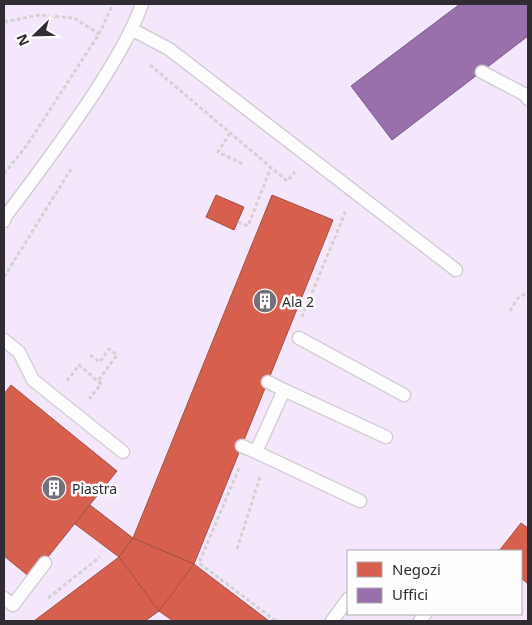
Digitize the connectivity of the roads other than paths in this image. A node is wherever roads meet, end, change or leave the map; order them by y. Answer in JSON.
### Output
{"nodes":[{"id":1,"x":142,"y":4,"type":"edge"},
{"id":2,"x":132,"y":30,"type":"junction"},
{"id":3,"x":482,"y":72,"type":"dead end"},
{"id":4,"x":527,"y":95,"type":"edge"},
{"id":5,"x":4,"y":218,"type":"edge"},
{"id":6,"x":456,"y":270,"type":"dead end"},
{"id":7,"x":299,"y":338,"type":"dead end"},
{"id":8,"x":4,"y":340,"type":"edge"},
{"id":9,"x":268,"y":382,"type":"dead end"},
{"id":10,"x":284,"y":390,"type":"junction"},
{"id":11,"x":404,"y":395,"type":"dead end"},
{"id":12,"x":386,"y":437,"type":"dead end"},
{"id":13,"x":123,"y":452,"type":"dead end"},
{"id":14,"x":360,"y":501,"type":"dead end"},
{"id":15,"x":45,"y":563,"type":"dead end"},
{"id":16,"x":4,"y":598,"type":"edge"},
{"id":17,"x":347,"y":600,"type":"edge"},
{"id":18,"x":332,"y":621,"type":"edge"}],
"edges":[{"from":1,"to":2,"type":"lane"},
{"from":2,"to":5,"type":"lane"},
{"from":2,"to":6,"type":"lane"},
{"from":3,"to":4,"type":"lane"},
{"from":7,"to":11,"type":"lane"},
{"from":8,"to":13,"type":"lane"},
{"from":9,"to":10,"type":"lane"},
{"from":10,"to":12,"type":"lane"},
{"from":10,"to":14,"type":"lane"},
{"from":15,"to":16,"type":"lane"},
{"from":17,"to":18,"type":"lane"}]}
